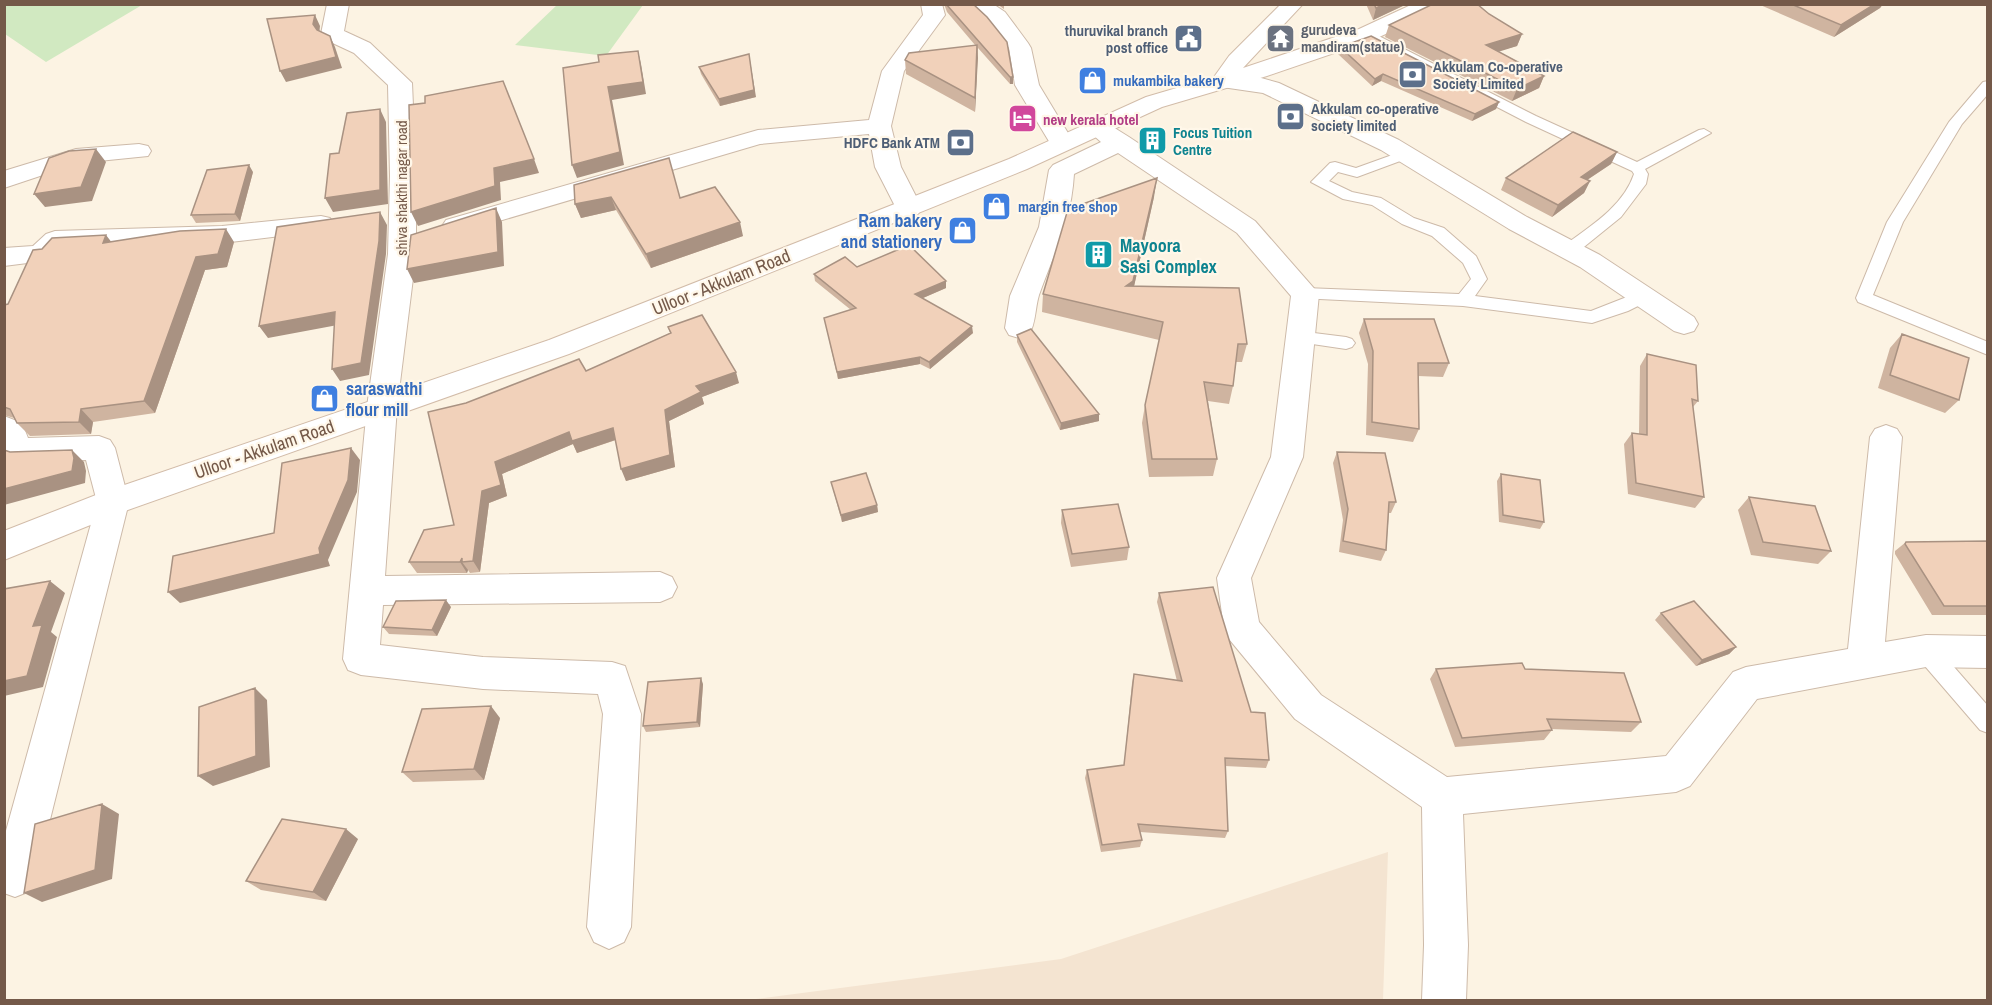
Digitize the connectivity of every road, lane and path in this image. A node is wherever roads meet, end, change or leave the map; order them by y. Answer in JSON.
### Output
{"nodes":[{"id":1,"x":338,"y":4,"type":"edge"},
{"id":2,"x":931,"y":4,"type":"edge"},
{"id":3,"x":978,"y":4,"type":"edge"},
{"id":4,"x":1293,"y":4,"type":"edge"},
{"id":5,"x":1431,"y":4,"type":"edge"},
{"id":6,"x":1367,"y":34,"type":"junction"},
{"id":7,"x":1223,"y":81,"type":"junction"},
{"id":8,"x":1988,"y":85,"type":"edge"},
{"id":9,"x":879,"y":126,"type":"junction"},
{"id":10,"x":1704,"y":133,"type":"dead end"},
{"id":11,"x":1108,"y":135,"type":"junction"},
{"id":12,"x":1062,"y":143,"type":"junction"},
{"id":13,"x":139,"y":151,"type":"dead end"},
{"id":14,"x":1406,"y":154,"type":"junction"},
{"id":15,"x":1637,"y":168,"type":"junction"},
{"id":16,"x":4,"y":180,"type":"edge"},
{"id":17,"x":909,"y":208,"type":"junction"},
{"id":18,"x":344,"y":220,"type":"edge"},
{"id":19,"x":402,"y":242,"type":"junction"},
{"id":20,"x":1568,"y":251,"type":"junction"},
{"id":21,"x":4,"y":257,"type":"edge"},
{"id":22,"x":1305,"y":294,"type":"junction"},
{"id":23,"x":1642,"y":297,"type":"junction"},
{"id":24,"x":1463,"y":300,"type":"junction"},
{"id":25,"x":1684,"y":324,"type":"dead end"},
{"id":26,"x":1019,"y":328,"type":"dead end"},
{"id":27,"x":1298,"y":337,"type":"junction"},
{"id":28,"x":1346,"y":343,"type":"dead end"},
{"id":29,"x":1988,"y":349,"type":"edge"},
{"id":30,"x":382,"y":407,"type":"junction"},
{"id":31,"x":4,"y":427,"type":"edge"},
{"id":32,"x":1886,"y":437,"type":"dead end"},
{"id":33,"x":113,"y":502,"type":"junction"},
{"id":34,"x":4,"y":546,"type":"edge"},
{"id":35,"x":660,"y":587,"type":"dead end"},
{"id":36,"x":368,"y":591,"type":"junction"},
{"id":37,"x":1926,"y":651,"type":"junction"},
{"id":38,"x":1988,"y":652,"type":"edge"},
{"id":39,"x":1865,"y":662,"type":"junction"},
{"id":40,"x":1988,"y":723,"type":"edge"},
{"id":41,"x":1442,"y":797,"type":"junction"},
{"id":42,"x":15,"y":876,"type":"dead end"},
{"id":43,"x":609,"y":927,"type":"dead end"},
{"id":44,"x":1444,"y":1000,"type":"edge"}],
"edges":[{"from":1,"to":19,"type":"street","name":"shiva shakthi nagar road"},
{"from":2,"to":9,"type":"street"},
{"from":3,"to":12,"type":"street"},
{"from":4,"to":7,"type":"street"},
{"from":5,"to":6,"type":"street","name":"Ulloor - Akkulam Road"},
{"from":6,"to":7,"type":"street","name":"Ulloor - Akkulam Road"},
{"from":6,"to":15,"type":"lane"},
{"from":7,"to":11,"type":"street","name":"Ulloor - Akkulam Road"},
{"from":7,"to":14,"type":"street"},
{"from":8,"to":29,"type":"lane"},
{"from":9,"to":17,"type":"street"},
{"from":9,"to":19,"type":"street"},
{"from":10,"to":15,"type":"lane"},
{"from":11,"to":12,"type":"street","name":"Ulloor - Akkulam Road"},
{"from":11,"to":22,"type":"street"},
{"from":11,"to":26,"type":"street"},
{"from":12,"to":17,"type":"street","name":"Ulloor - Akkulam Road"},
{"from":13,"to":16,"type":"street"},
{"from":14,"to":20,"type":"street"},
{"from":14,"to":24,"type":"lane"},
{"from":15,"to":20,"type":"lane"},
{"from":17,"to":30,"type":"street","name":"Ulloor - Akkulam Road"},
{"from":18,"to":21,"type":"street"},
{"from":19,"to":30,"type":"street","name":"shiva shakthi nagar road"},
{"from":20,"to":23,"type":"street"},
{"from":22,"to":24,"type":"lane"},
{"from":22,"to":27,"type":"street"},
{"from":23,"to":24,"type":"lane"},
{"from":23,"to":25,"type":"street"},
{"from":27,"to":28,"type":"lane"},
{"from":27,"to":41,"type":"street"},
{"from":30,"to":33,"type":"street","name":"Ulloor - Akkulam Road"},
{"from":30,"to":36,"type":"street","name":"shiva shakthi nagar road"},
{"from":31,"to":33,"type":"street"},
{"from":32,"to":39,"type":"street"},
{"from":33,"to":34,"type":"street","name":"Ulloor - Akkulam Road"},
{"from":33,"to":42,"type":"street"},
{"from":35,"to":36,"type":"street"},
{"from":36,"to":43,"type":"street","name":"shiva shakthi nagar road"},
{"from":37,"to":38,"type":"street"},
{"from":37,"to":39,"type":"street"},
{"from":37,"to":40,"type":"lane"},
{"from":39,"to":41,"type":"street"},
{"from":41,"to":44,"type":"street"}]}
